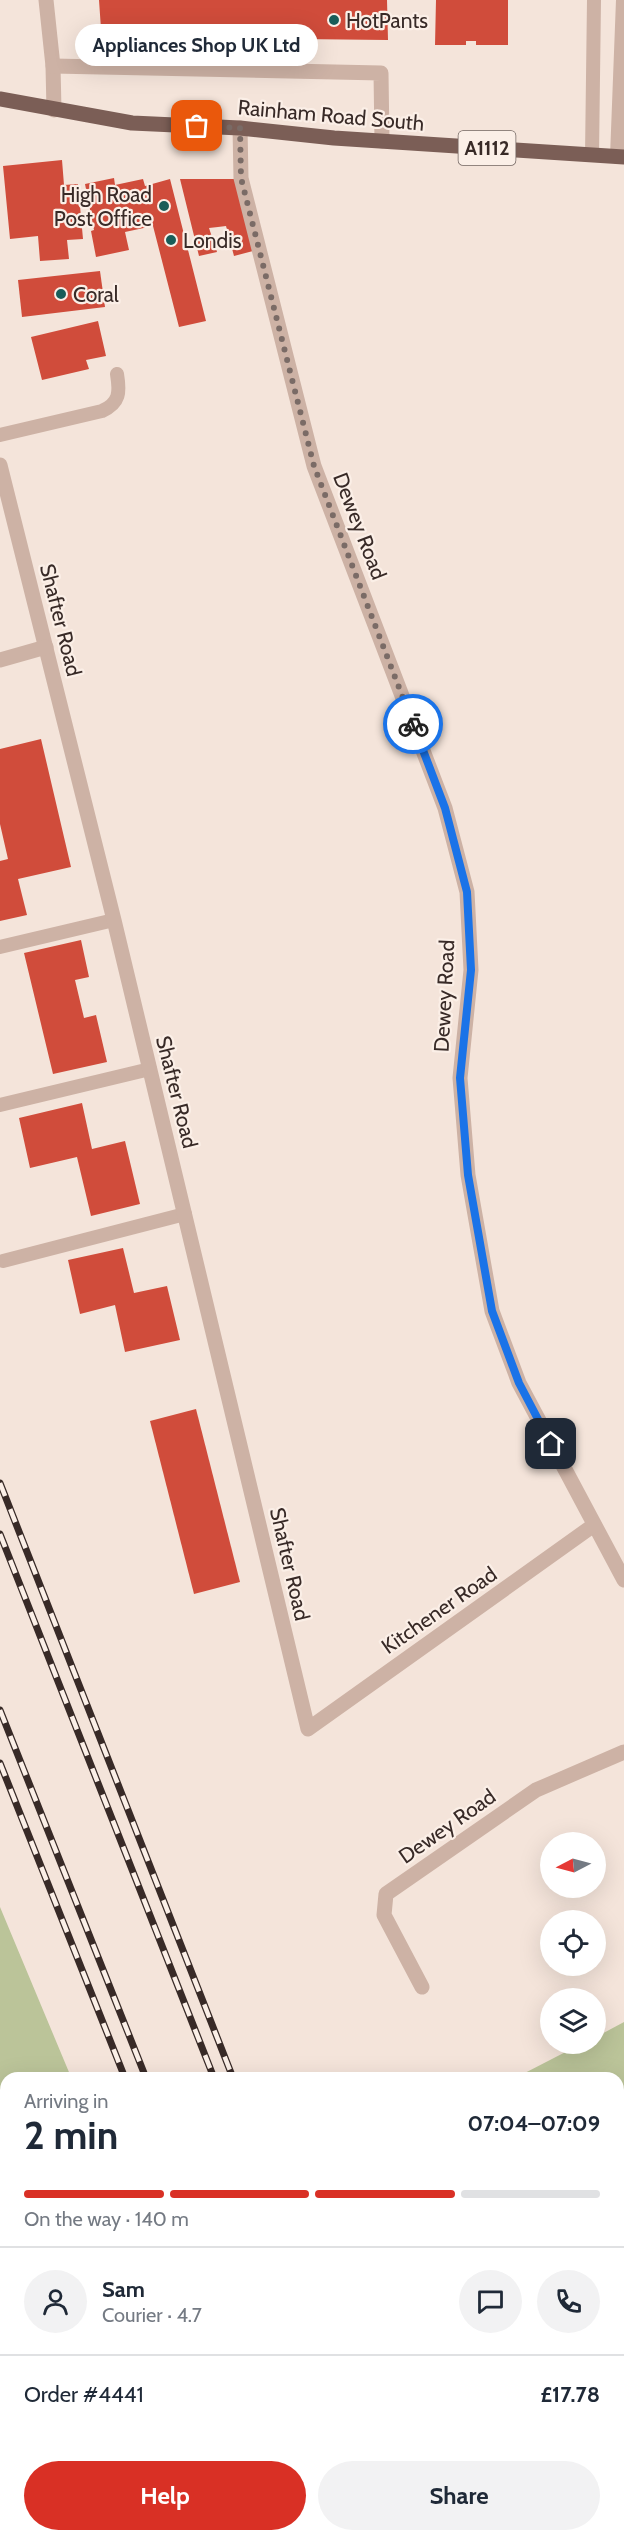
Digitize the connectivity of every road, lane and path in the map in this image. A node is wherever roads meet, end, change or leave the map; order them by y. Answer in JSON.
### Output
{"nodes":[{"id":1,"x":46,"y":0,"type":"edge"},
{"id":2,"x":594,"y":0,"type":"edge"},
{"id":3,"x":623,"y":0,"type":"edge"},
{"id":4,"x":53,"y":66,"type":"junction"},
{"id":5,"x":0,"y":99,"type":"edge"},
{"id":6,"x":54,"y":110,"type":"junction"},
{"id":7,"x":240,"y":128,"type":"junction"},
{"id":8,"x":382,"y":141,"type":"junction"},
{"id":9,"x":592,"y":155,"type":"junction"},
{"id":10,"x":620,"y":157,"type":"edge"},
{"id":11,"x":117,"y":374,"type":"dead end"},
{"id":12,"x":0,"y":435,"type":"edge"},
{"id":13,"x":0,"y":465,"type":"edge"},
{"id":14,"x":46,"y":646,"type":"junction"},
{"id":15,"x":0,"y":660,"type":"edge"},
{"id":16,"x":114,"y":920,"type":"junction"},
{"id":17,"x":0,"y":947,"type":"edge"},
{"id":18,"x":150,"y":1069,"type":"junction"},
{"id":19,"x":0,"y":1104,"type":"edge"},
{"id":20,"x":185,"y":1214,"type":"junction"},
{"id":21,"x":3,"y":1261,"type":"dead end"},
{"id":22,"x":594,"y":1525,"type":"junction"},
{"id":23,"x":624,"y":1580,"type":"edge"},
{"id":24,"x":308,"y":1729,"type":"joint"},
{"id":25,"x":624,"y":1752,"type":"edge"},
{"id":26,"x":422,"y":1987,"type":"dead end"}],
"edges":[{"from":1,"to":4,"type":"street"},
{"from":2,"to":9,"type":"lane"},
{"from":3,"to":10,"type":"lane"},
{"from":4,"to":6,"type":"street"},
{"from":4,"to":8,"type":"street"},
{"from":5,"to":6,"type":"main road","name":"Rainham Road South","number":"A1112"},
{"from":6,"to":7,"type":"main road","name":"Rainham Road South","number":"A1112"},
{"from":7,"to":8,"type":"main road","name":"Rainham Road South","number":"A1112"},
{"from":7,"to":22,"type":"street","name":"Dewey Road"},
{"from":8,"to":9,"type":"main road","name":"Rainham Road South","number":"A1112"},
{"from":9,"to":10,"type":"main road","name":"Rainham Road South","number":"A1112"},
{"from":11,"to":12,"type":"lane"},
{"from":13,"to":14,"type":"street","name":"Shafter Road"},
{"from":14,"to":15,"type":"street"},
{"from":14,"to":16,"type":"street","name":"Shafter Road"},
{"from":16,"to":17,"type":"lane"},
{"from":16,"to":18,"type":"street","name":"Shafter Road"},
{"from":18,"to":19,"type":"lane"},
{"from":18,"to":20,"type":"street","name":"Shafter Road"},
{"from":20,"to":21,"type":"lane"},
{"from":20,"to":24,"type":"street","name":"Shafter Road"},
{"from":22,"to":23,"type":"street","name":"Dewey Road"},
{"from":22,"to":24,"type":"street","name":"Kitchener Road"},
{"from":25,"to":26,"type":"street","name":"Dewey Road"}]}
